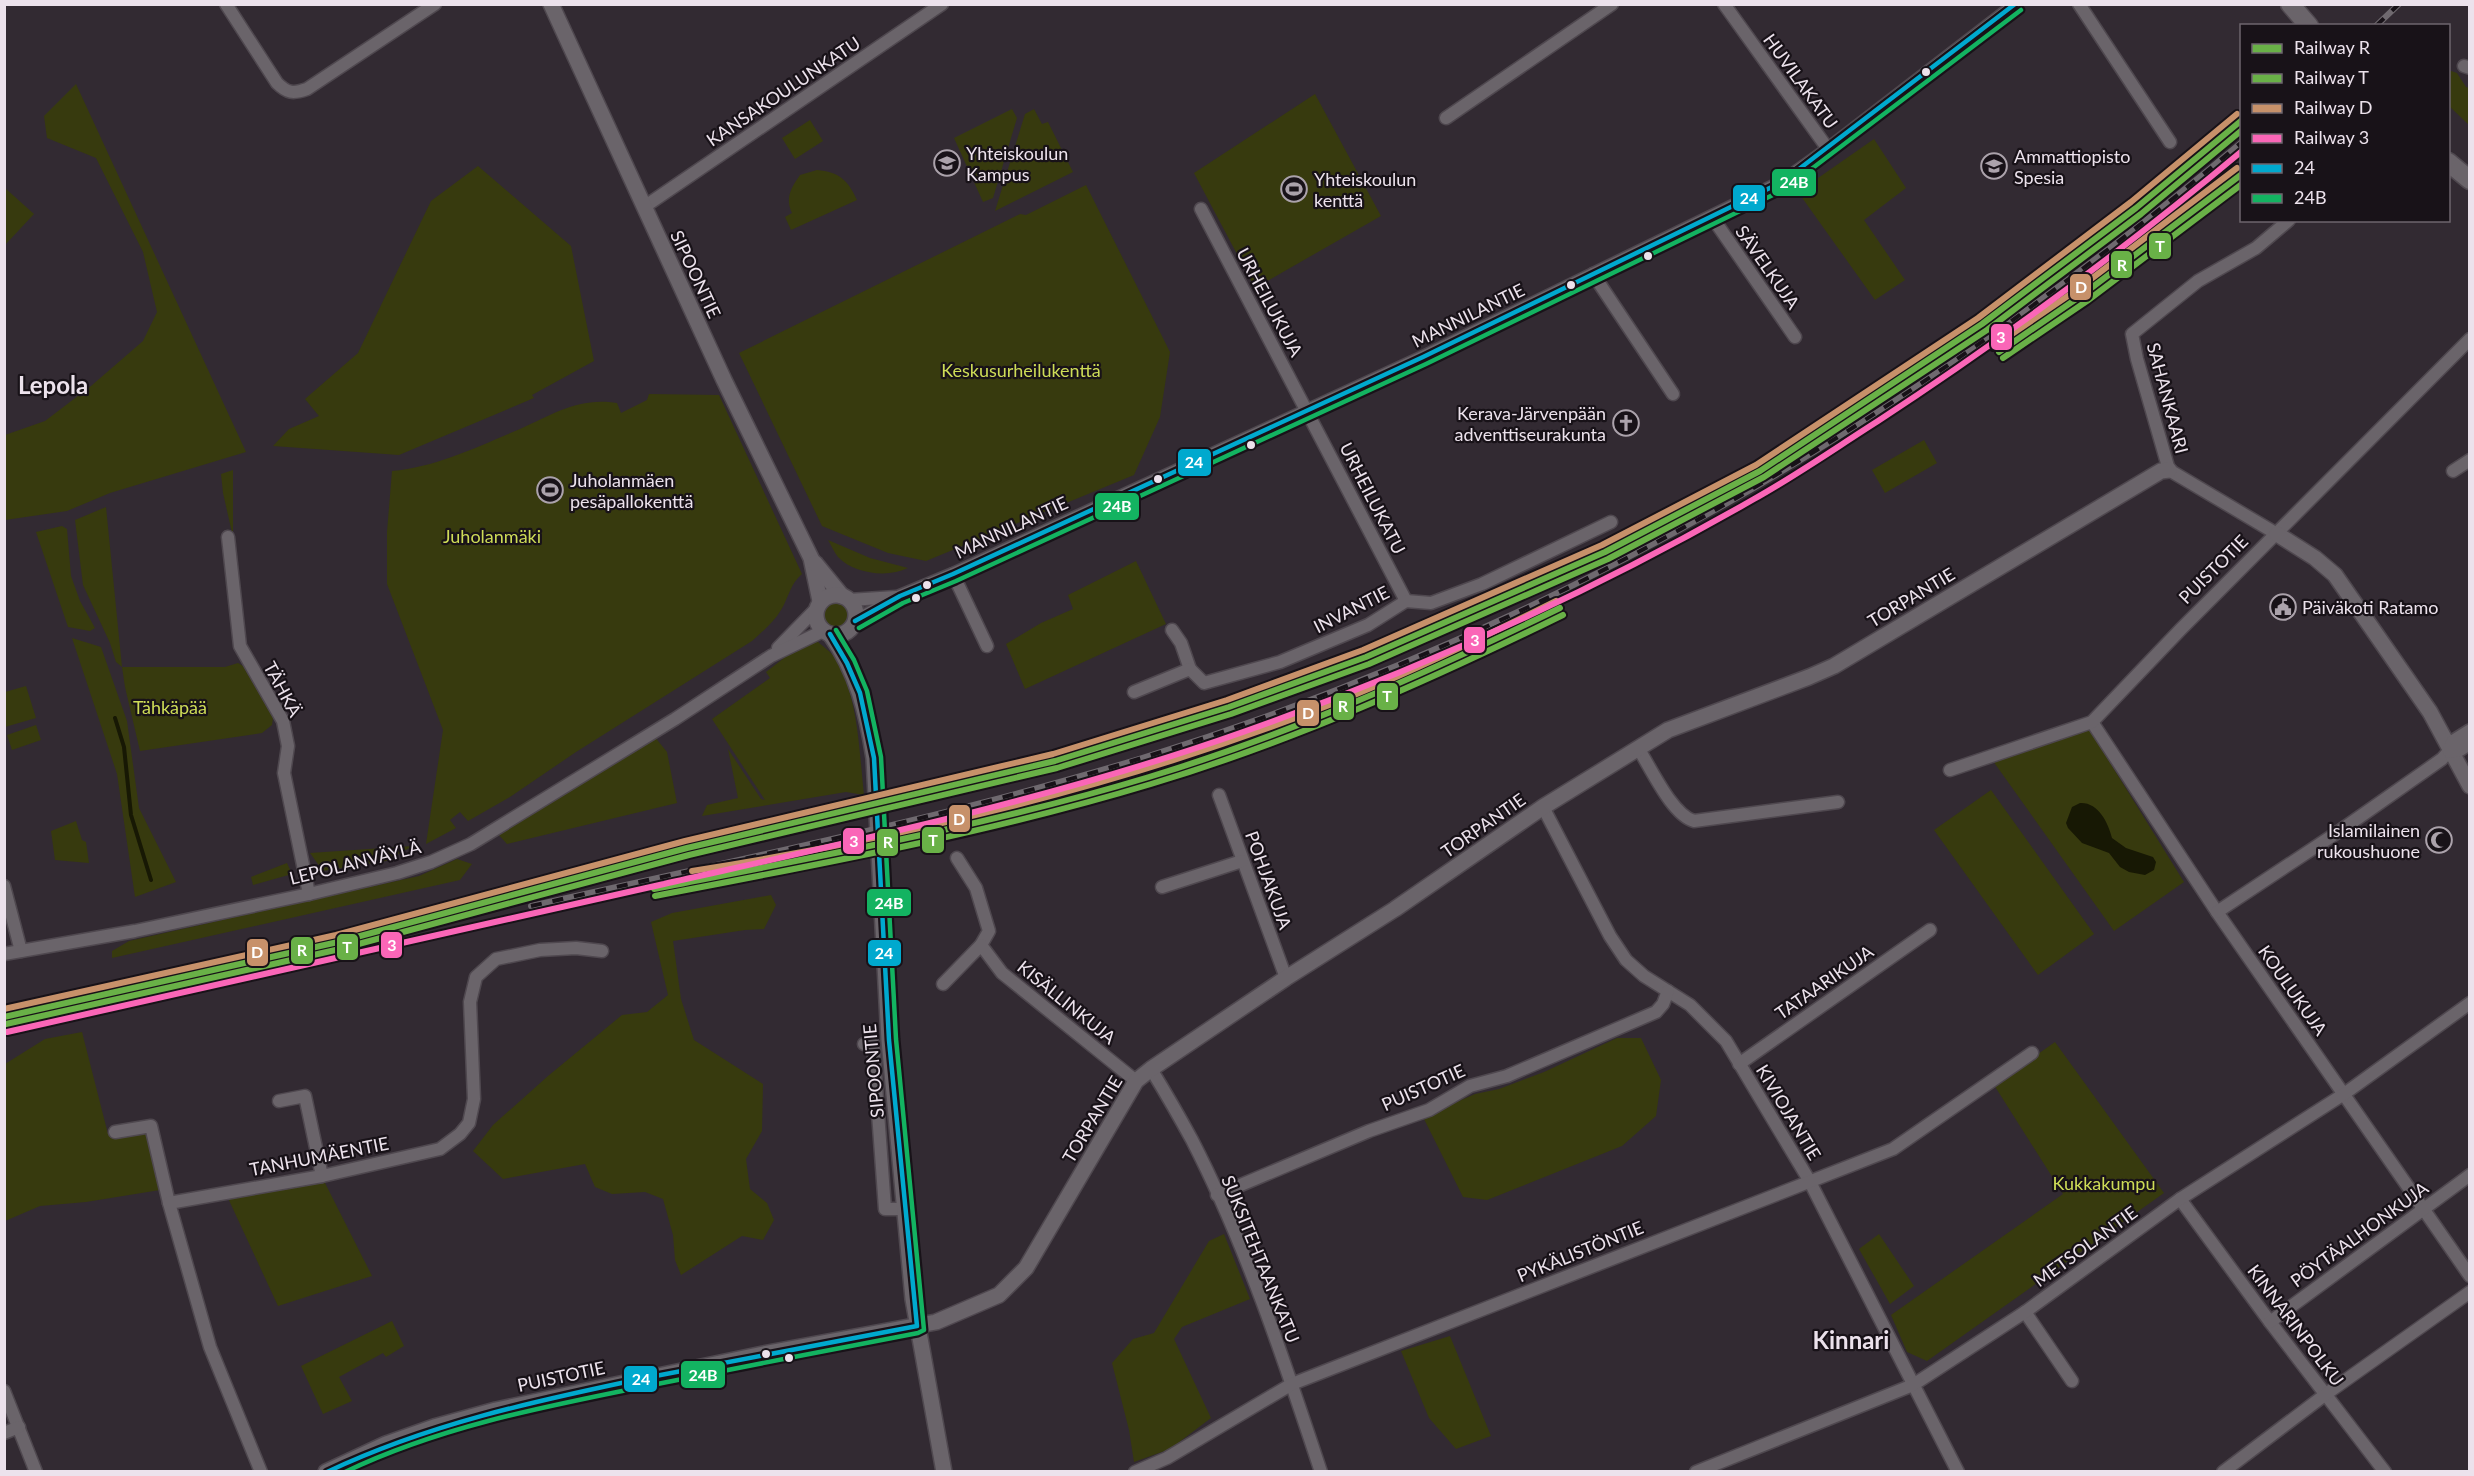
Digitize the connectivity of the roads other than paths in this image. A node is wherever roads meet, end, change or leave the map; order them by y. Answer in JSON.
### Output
{"nodes":[{"id":1,"x":226,"y":4,"type":"edge"},
{"id":2,"x":435,"y":4,"type":"edge"},
{"id":3,"x":551,"y":4,"type":"edge"},
{"id":4,"x":942,"y":4,"type":"edge"},
{"id":5,"x":1612,"y":4,"type":"edge"},
{"id":6,"x":1724,"y":4,"type":"edge"},
{"id":7,"x":2016,"y":4,"type":"edge"},
{"id":8,"x":2079,"y":4,"type":"edge"},
{"id":9,"x":2290,"y":4,"type":"edge"},
{"id":10,"x":2307,"y":24,"type":"edge"},
{"id":11,"x":1446,"y":118,"type":"dead end"},
{"id":12,"x":2170,"y":142,"type":"dead end"},
{"id":13,"x":1828,"y":149,"type":"junction"},
{"id":14,"x":2450,"y":164,"type":"edge"},
{"id":15,"x":2469,"y":180,"type":"edge"},
{"id":16,"x":644,"y":207,"type":"junction"},
{"id":17,"x":1201,"y":209,"type":"dead end"},
{"id":18,"x":1712,"y":217,"type":"junction"},
{"id":19,"x":2287,"y":222,"type":"edge"},
{"id":20,"x":1593,"y":274,"type":"junction"},
{"id":21,"x":1795,"y":337,"type":"dead end"},
{"id":22,"x":2469,"y":339,"type":"edge"},
{"id":23,"x":1673,"y":394,"type":"dead end"},
{"id":24,"x":1308,"y":411,"type":"junction"},
{"id":25,"x":2469,"y":460,"type":"edge"},
{"id":26,"x":2169,"y":470,"type":"junction"},
{"id":27,"x":2453,"y":471,"type":"dead end"},
{"id":28,"x":1611,"y":522,"type":"dead end"},
{"id":29,"x":2277,"y":534,"type":"junction"},
{"id":30,"x":228,"y":537,"type":"dead end"},
{"id":31,"x":811,"y":558,"type":"junction"},
{"id":32,"x":953,"y":574,"type":"junction"},
{"id":33,"x":900,"y":596,"type":"junction"},
{"id":34,"x":845,"y":598,"type":"junction"},
{"id":35,"x":1406,"y":601,"type":"junction"},
{"id":36,"x":818,"y":605,"type":"junction"},
{"id":37,"x":853,"y":625,"type":"junction"},
{"id":38,"x":1172,"y":630,"type":"dead end"},
{"id":39,"x":826,"y":632,"type":"junction"},
{"id":40,"x":987,"y":646,"type":"dead end"},
{"id":41,"x":771,"y":656,"type":"junction"},
{"id":42,"x":851,"y":668,"type":"junction"},
{"id":43,"x":1190,"y":669,"type":"junction"},
{"id":44,"x":1134,"y":692,"type":"dead end"},
{"id":45,"x":2092,"y":722,"type":"junction"},
{"id":46,"x":2469,"y":732,"type":"edge"},
{"id":47,"x":2458,"y":746,"type":"edge"},
{"id":48,"x":1638,"y":748,"type":"junction"},
{"id":49,"x":1950,"y":770,"type":"dead end"},
{"id":50,"x":2469,"y":770,"type":"edge"},
{"id":51,"x":2469,"y":786,"type":"edge"},
{"id":52,"x":1219,"y":795,"type":"dead end"},
{"id":53,"x":1838,"y":802,"type":"dead end"},
{"id":54,"x":1543,"y":807,"type":"junction"},
{"id":55,"x":957,"y":858,"type":"dead end"},
{"id":56,"x":1242,"y":861,"type":"junction"},
{"id":57,"x":4,"y":886,"type":"edge"},
{"id":58,"x":1162,"y":887,"type":"dead end"},
{"id":59,"x":309,"y":894,"type":"junction"},
{"id":60,"x":2217,"y":912,"type":"junction"},
{"id":61,"x":1930,"y":930,"type":"dead end"},
{"id":62,"x":981,"y":945,"type":"junction"},
{"id":63,"x":21,"y":951,"type":"junction"},
{"id":64,"x":602,"y":951,"type":"dead end"},
{"id":65,"x":4,"y":954,"type":"edge"},
{"id":66,"x":1286,"y":978,"type":"junction"},
{"id":67,"x":943,"y":984,"type":"dead end"},
{"id":68,"x":1668,"y":991,"type":"junction"},
{"id":69,"x":2469,"y":1003,"type":"edge"},
{"id":70,"x":864,"y":1044,"type":"dead end"},
{"id":71,"x":2032,"y":1053,"type":"dead end"},
{"id":72,"x":1739,"y":1064,"type":"junction"},
{"id":73,"x":1151,"y":1069,"type":"junction"},
{"id":74,"x":1136,"y":1081,"type":"junction"},
{"id":75,"x":2344,"y":1094,"type":"junction"},
{"id":76,"x":279,"y":1101,"type":"dead end"},
{"id":77,"x":115,"y":1132,"type":"dead end"},
{"id":78,"x":2469,"y":1175,"type":"edge"},
{"id":79,"x":322,"y":1176,"type":"junction"},
{"id":80,"x":1809,"y":1180,"type":"junction"},
{"id":81,"x":1217,"y":1195,"type":"junction"},
{"id":82,"x":2180,"y":1199,"type":"junction"},
{"id":83,"x":169,"y":1203,"type":"junction"},
{"id":84,"x":906,"y":1209,"type":"junction"},
{"id":85,"x":2423,"y":1209,"type":"junction"},
{"id":86,"x":2469,"y":1276,"type":"edge"},
{"id":87,"x":2469,"y":1292,"type":"edge"},
{"id":88,"x":2025,"y":1312,"type":"junction"},
{"id":89,"x":2270,"y":1322,"type":"junction"},
{"id":90,"x":917,"y":1326,"type":"junction"},
{"id":91,"x":2072,"y":1381,"type":"dead end"},
{"id":92,"x":1292,"y":1384,"type":"junction"},
{"id":93,"x":1913,"y":1385,"type":"junction"},
{"id":94,"x":4,"y":1391,"type":"edge"},
{"id":95,"x":2326,"y":1394,"type":"junction"},
{"id":96,"x":19,"y":1427,"type":"junction"},
{"id":97,"x":4,"y":1433,"type":"edge"},
{"id":98,"x":36,"y":1472,"type":"edge"},
{"id":99,"x":261,"y":1472,"type":"edge"},
{"id":100,"x":326,"y":1472,"type":"edge"},
{"id":101,"x":945,"y":1472,"type":"edge"},
{"id":102,"x":1135,"y":1472,"type":"edge"},
{"id":103,"x":1321,"y":1472,"type":"edge"},
{"id":104,"x":1696,"y":1472,"type":"edge"},
{"id":105,"x":1958,"y":1472,"type":"edge"},
{"id":106,"x":2223,"y":1472,"type":"edge"},
{"id":107,"x":2385,"y":1472,"type":"edge"}],
"edges":[{"from":1,"to":2,"type":"street"},
{"from":3,"to":16,"type":"street","name":"SIPOONTIE"},
{"from":4,"to":16,"type":"street","name":"KANSAKOULUNKATU"},
{"from":5,"to":11,"type":"street"},
{"from":6,"to":13,"type":"street","name":"HUVILAKATU"},
{"from":7,"to":13,"type":"street","name":"MANNILANTIE"},
{"from":8,"to":12,"type":"street"},
{"from":9,"to":10,"type":"main road"},
{"from":13,"to":18,"type":"street","name":"MANNILANTIE"},
{"from":14,"to":15,"type":"main road"},
{"from":16,"to":31,"type":"street","name":"SIPOONTIE"},
{"from":17,"to":24,"type":"street","name":"URHEILUKUJA"},
{"from":18,"to":20,"type":"street","name":"MANNILANTIE"},
{"from":18,"to":21,"type":"street","name":"SÄVELKUJA"},
{"from":19,"to":26,"type":"street","name":"SAHANKAARI"},
{"from":20,"to":23,"type":"street"},
{"from":20,"to":24,"type":"street","name":"MANNILANTIE"},
{"from":22,"to":29,"type":"street","name":"PUISTOTIE"},
{"from":24,"to":32,"type":"street","name":"MANNILANTIE"},
{"from":24,"to":35,"type":"street","name":"URHEILUKATU"},
{"from":25,"to":27,"type":"street"},
{"from":26,"to":29,"type":"street","name":"SAHANKAARI"},
{"from":26,"to":48,"type":"street","name":"TORPANTIE"},
{"from":28,"to":35,"type":"street","name":"INVANTIE"},
{"from":29,"to":45,"type":"street","name":"PUISTOTIE"},
{"from":29,"to":47,"type":"street"},
{"from":30,"to":59,"type":"street","name":"TÄHKÄ"},
{"from":31,"to":34,"type":"street","name":"SIPOONTIE"},
{"from":31,"to":36,"type":"street","name":"SIPOONTIE"},
{"from":32,"to":33,"type":"street","name":"MANNILANTIE"},
{"from":32,"to":40,"type":"street"},
{"from":33,"to":34,"type":"street","name":"MANNILANTIE"},
{"from":33,"to":37,"type":"street","name":"MANNILANTIE"},
{"from":34,"to":36,"type":"street"},
{"from":34,"to":37,"type":"street"},
{"from":35,"to":43,"type":"street","name":"INVANTIE"},
{"from":36,"to":39,"type":"street"},
{"from":36,"to":41,"type":"street","name":"LEPOLANVÄYLÄ"},
{"from":37,"to":39,"type":"street"},
{"from":37,"to":42,"type":"street","name":"SIPOONTIE"},
{"from":38,"to":43,"type":"street"},
{"from":39,"to":41,"type":"street","name":"LEPOLANVÄYLÄ"},
{"from":39,"to":42,"type":"street","name":"SIPOONTIE"},
{"from":41,"to":59,"type":"street","name":"LEPOLANVÄYLÄ"},
{"from":42,"to":84,"type":"street","name":"SIPOONTIE"},
{"from":43,"to":44,"type":"street"},
{"from":45,"to":49,"type":"street","name":"PUISTOTIE"},
{"from":45,"to":60,"type":"street","name":"KOULUKUJA"},
{"from":46,"to":47,"type":"street"},
{"from":47,"to":50,"type":"street"},
{"from":47,"to":51,"type":"street"},
{"from":47,"to":60,"type":"street"},
{"from":48,"to":53,"type":"street"},
{"from":48,"to":54,"type":"street","name":"TORPANTIE"},
{"from":52,"to":56,"type":"street","name":"POHJAKUJA"},
{"from":54,"to":66,"type":"street","name":"TORPANTIE"},
{"from":54,"to":68,"type":"street","name":"KIVIOJANTIE"},
{"from":55,"to":62,"type":"street"},
{"from":56,"to":58,"type":"street"},
{"from":56,"to":66,"type":"street","name":"POHJAKUJA"},
{"from":57,"to":63,"type":"street"},
{"from":59,"to":63,"type":"street","name":"LEPOLANVÄYLÄ"},
{"from":60,"to":75,"type":"street","name":"KOULUKUJA"},
{"from":61,"to":72,"type":"street","name":"TATAARIKUJA"},
{"from":62,"to":67,"type":"street"},
{"from":62,"to":74,"type":"street","name":"KISÄLLINKUJA"},
{"from":63,"to":65,"type":"street","name":"LEPOLANVÄYLÄ"},
{"from":64,"to":79,"type":"street","name":"TANHUMÄENTIE"},
{"from":66,"to":73,"type":"street","name":"TORPANTIE"},
{"from":68,"to":72,"type":"street","name":"KIVIOJANTIE"},
{"from":68,"to":81,"type":"street","name":"PUISTOTIE"},
{"from":69,"to":75,"type":"street","name":"METSOLANTIE"},
{"from":70,"to":84,"type":"street"},
{"from":71,"to":80,"type":"street","name":"PYKÄLISTÖNTIE"},
{"from":72,"to":80,"type":"street","name":"KIVIOJANTIE"},
{"from":73,"to":74,"type":"street","name":"TORPANTIE"},
{"from":73,"to":81,"type":"street","name":"SUKSITEHTAANKATU"},
{"from":74,"to":90,"type":"street","name":"TORPANTIE"},
{"from":75,"to":82,"type":"street","name":"METSOLANTIE"},
{"from":75,"to":85,"type":"street","name":"KOULUKUJA"},
{"from":76,"to":79,"type":"street"},
{"from":77,"to":83,"type":"street"},
{"from":78,"to":85,"type":"street","name":"PÖYTÄALHONKUJA"},
{"from":79,"to":83,"type":"street","name":"TANHUMÄENTIE"},
{"from":80,"to":92,"type":"street","name":"PYKÄLISTÖNTIE"},
{"from":80,"to":93,"type":"street","name":"KIVIOJANTIE"},
{"from":81,"to":92,"type":"street","name":"SUKSITEHTAANKATU"},
{"from":82,"to":88,"type":"street","name":"METSOLANTIE"},
{"from":82,"to":89,"type":"street","name":"KINNARINPOLKU"},
{"from":83,"to":99,"type":"street"},
{"from":84,"to":90,"type":"street","name":"SIPOONTIE"},
{"from":85,"to":86,"type":"street","name":"KOULUKUJA"},
{"from":85,"to":89,"type":"street","name":"PÖYTÄALHONKUJA"},
{"from":87,"to":95,"type":"street"},
{"from":88,"to":91,"type":"street"},
{"from":88,"to":93,"type":"street","name":"METSOLANTIE"},
{"from":89,"to":95,"type":"street","name":"KINNARINPOLKU"},
{"from":90,"to":100,"type":"street","name":"PUISTOTIE"},
{"from":90,"to":101,"type":"street","name":"SIPOONTIE"},
{"from":92,"to":102,"type":"street","name":"PYKÄLISTÖNTIE"},
{"from":92,"to":103,"type":"street","name":"SUKSITEHTAANKATU"},
{"from":93,"to":104,"type":"street","name":"METSOLANTIE"},
{"from":93,"to":105,"type":"street","name":"KIVIOJANTIE"},
{"from":94,"to":96,"type":"street"},
{"from":95,"to":106,"type":"street"},
{"from":95,"to":107,"type":"street","name":"KINNARINPOLKU"},
{"from":96,"to":97,"type":"street"},
{"from":96,"to":98,"type":"street"}]}
